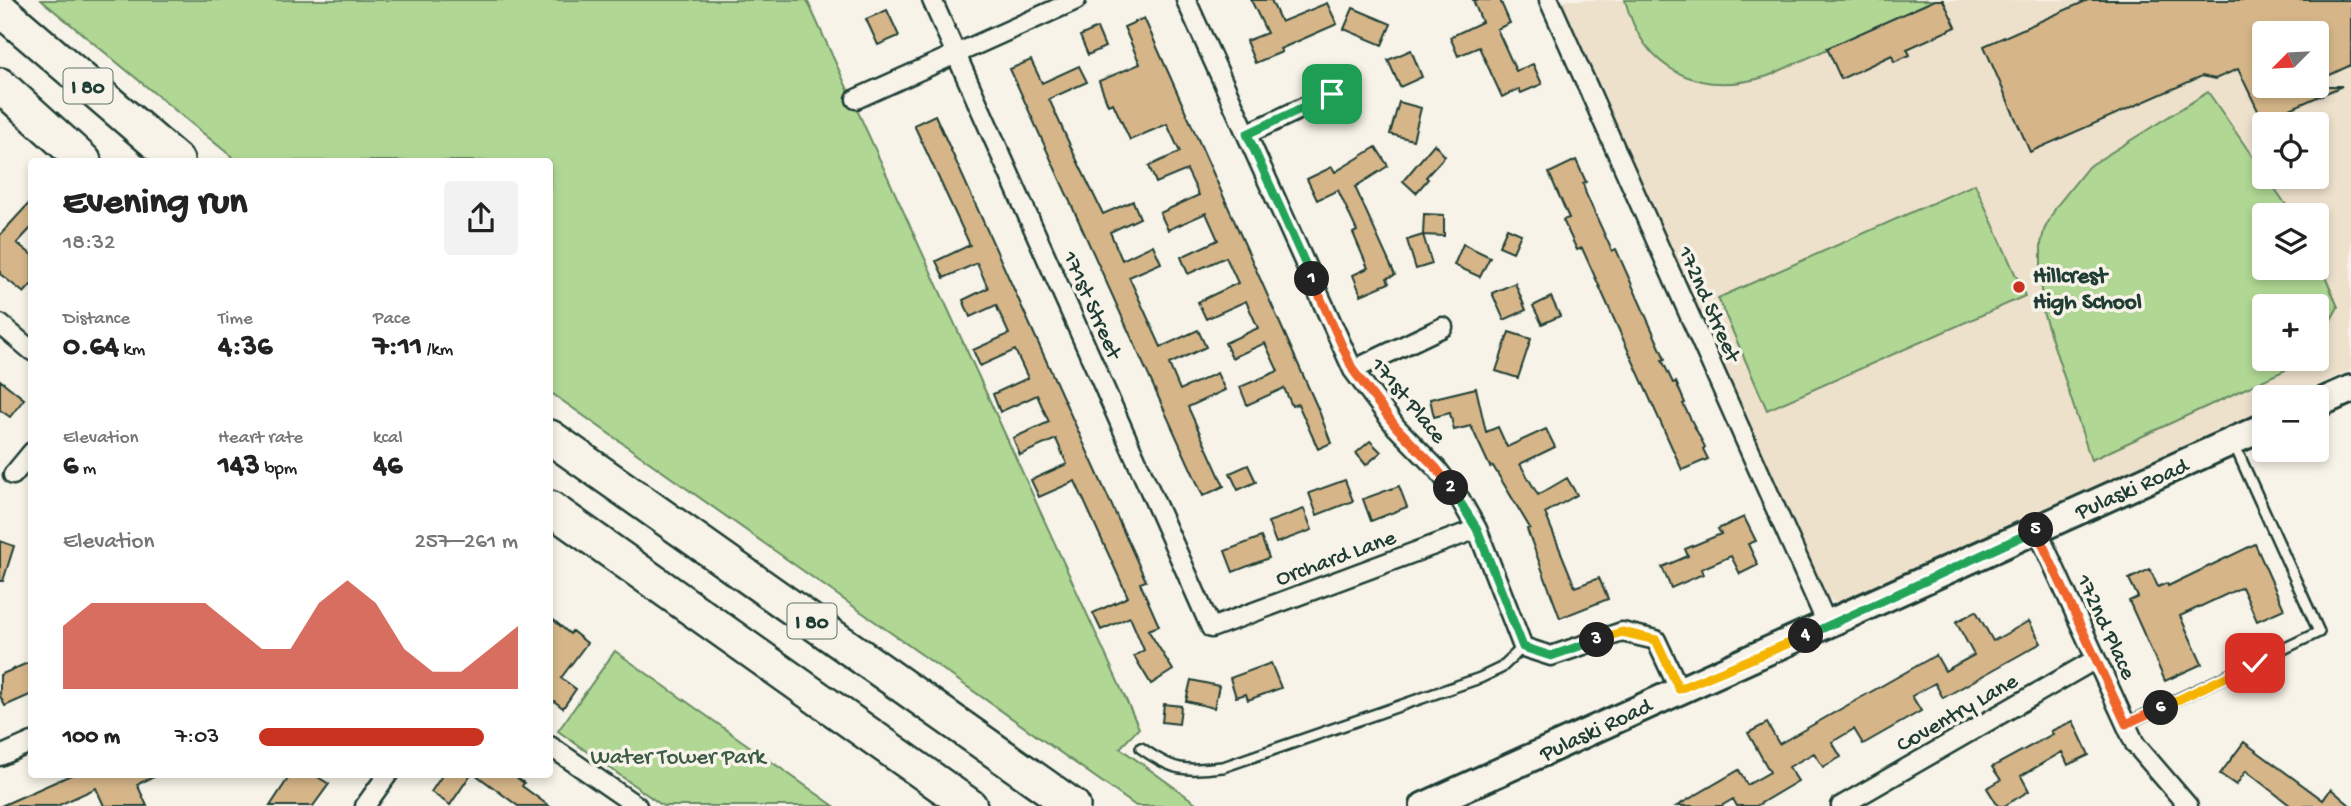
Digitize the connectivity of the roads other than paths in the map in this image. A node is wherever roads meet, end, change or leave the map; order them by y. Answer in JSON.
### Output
{"nodes":[{"id":1,"x":932,"y":0,"type":"edge"},
{"id":2,"x":1076,"y":0,"type":"edge"},
{"id":3,"x":1186,"y":0,"type":"edge"},
{"id":4,"x":1549,"y":0,"type":"edge"},
{"id":5,"x":0,"y":9,"type":"edge"},
{"id":6,"x":957,"y":54,"type":"junction"},
{"id":7,"x":0,"y":85,"type":"edge"},
{"id":8,"x":1332,"y":94,"type":"dead end"},
{"id":9,"x":856,"y":99,"type":"dead end"},
{"id":10,"x":1247,"y":134,"type":"junction"},
{"id":11,"x":81,"y":158,"type":"edge"},
{"id":12,"x":174,"y":158,"type":"edge"},
{"id":13,"x":0,"y":324,"type":"edge"},
{"id":14,"x":1443,"y":327,"type":"dead end"},
{"id":15,"x":28,"y":348,"type":"edge"},
{"id":16,"x":1353,"y":370,"type":"junction"},
{"id":17,"x":2351,"y":389,"type":"edge"},
{"id":18,"x":2329,"y":399,"type":"edge"},
{"id":19,"x":2252,"y":433,"type":"edge"},
{"id":20,"x":553,"y":439,"type":"edge"},
{"id":21,"x":2233,"y":442,"type":"junction"},
{"id":22,"x":28,"y":457,"type":"edge"},
{"id":23,"x":13,"y":475,"type":"dead end"},
{"id":24,"x":553,"y":510,"type":"edge"},
{"id":25,"x":1477,"y":529,"type":"junction"},
{"id":26,"x":2037,"y":530,"type":"junction"},
{"id":27,"x":1828,"y":626,"type":"junction"},
{"id":28,"x":1211,"y":628,"type":"joint"},
{"id":29,"x":1523,"y":647,"type":"junction"},
{"id":30,"x":2096,"y":659,"type":"junction"},
{"id":31,"x":1679,"y":689,"type":"junction"},
{"id":32,"x":2126,"y":724,"type":"junction"},
{"id":33,"x":28,"y":744,"type":"edge"},
{"id":34,"x":553,"y":748,"type":"edge"},
{"id":35,"x":1141,"y":748,"type":"dead end"},
{"id":36,"x":0,"y":756,"type":"edge"},
{"id":37,"x":385,"y":778,"type":"edge"},
{"id":38,"x":365,"y":806,"type":"edge"},
{"id":39,"x":637,"y":806,"type":"edge"},
{"id":40,"x":970,"y":806,"type":"edge"},
{"id":41,"x":1073,"y":806,"type":"edge"},
{"id":42,"x":1424,"y":806,"type":"edge"},
{"id":43,"x":1840,"y":806,"type":"edge"},
{"id":44,"x":2188,"y":806,"type":"edge"}],
"edges":[{"from":1,"to":6,"type":"street","name":"171st Street"},
{"from":2,"to":6,"type":"street"},
{"from":3,"to":10,"type":"street","name":"171st Place"},
{"from":4,"to":27,"type":"street","name":"172nd Street"},
{"from":5,"to":12,"type":"highway","number":"I 80"},
{"from":6,"to":9,"type":"street"},
{"from":6,"to":28,"type":"street","name":"171st Street"},
{"from":7,"to":11,"type":"highway","number":"I 80"},
{"from":8,"to":10,"type":"street"},
{"from":10,"to":16,"type":"street","name":"171st Place"},
{"from":13,"to":15,"type":"street"},
{"from":14,"to":16,"type":"street"},
{"from":16,"to":25,"type":"street","name":"171st Place"},
{"from":17,"to":18,"type":"main road"},
{"from":19,"to":21,"type":"main road","name":"Pulaski Road"},
{"from":20,"to":41,"type":"highway","number":"I 80"},
{"from":21,"to":26,"type":"main road","name":"Pulaski Road"},
{"from":21,"to":32,"type":"lane"},
{"from":22,"to":23,"type":"street"},
{"from":24,"to":40,"type":"highway","number":"I 80"},
{"from":25,"to":28,"type":"street","name":"Orchard Lane"},
{"from":25,"to":29,"type":"street","name":"171st Place"},
{"from":26,"to":27,"type":"main road","name":"Pulaski Road"},
{"from":26,"to":30,"type":"street","name":"172nd Place"},
{"from":27,"to":31,"type":"main road","name":"Pulaski Road"},
{"from":29,"to":31,"type":"street"},
{"from":29,"to":35,"type":"lane"},
{"from":30,"to":32,"type":"street","name":"172nd Place"},
{"from":30,"to":43,"type":"street","name":"Coventry Lane"},
{"from":31,"to":42,"type":"main road","name":"Pulaski Road"},
{"from":32,"to":44,"type":"street","name":"172nd Place"},
{"from":33,"to":36,"type":"street"},
{"from":34,"to":39,"type":"street"},
{"from":37,"to":38,"type":"street"}]}
